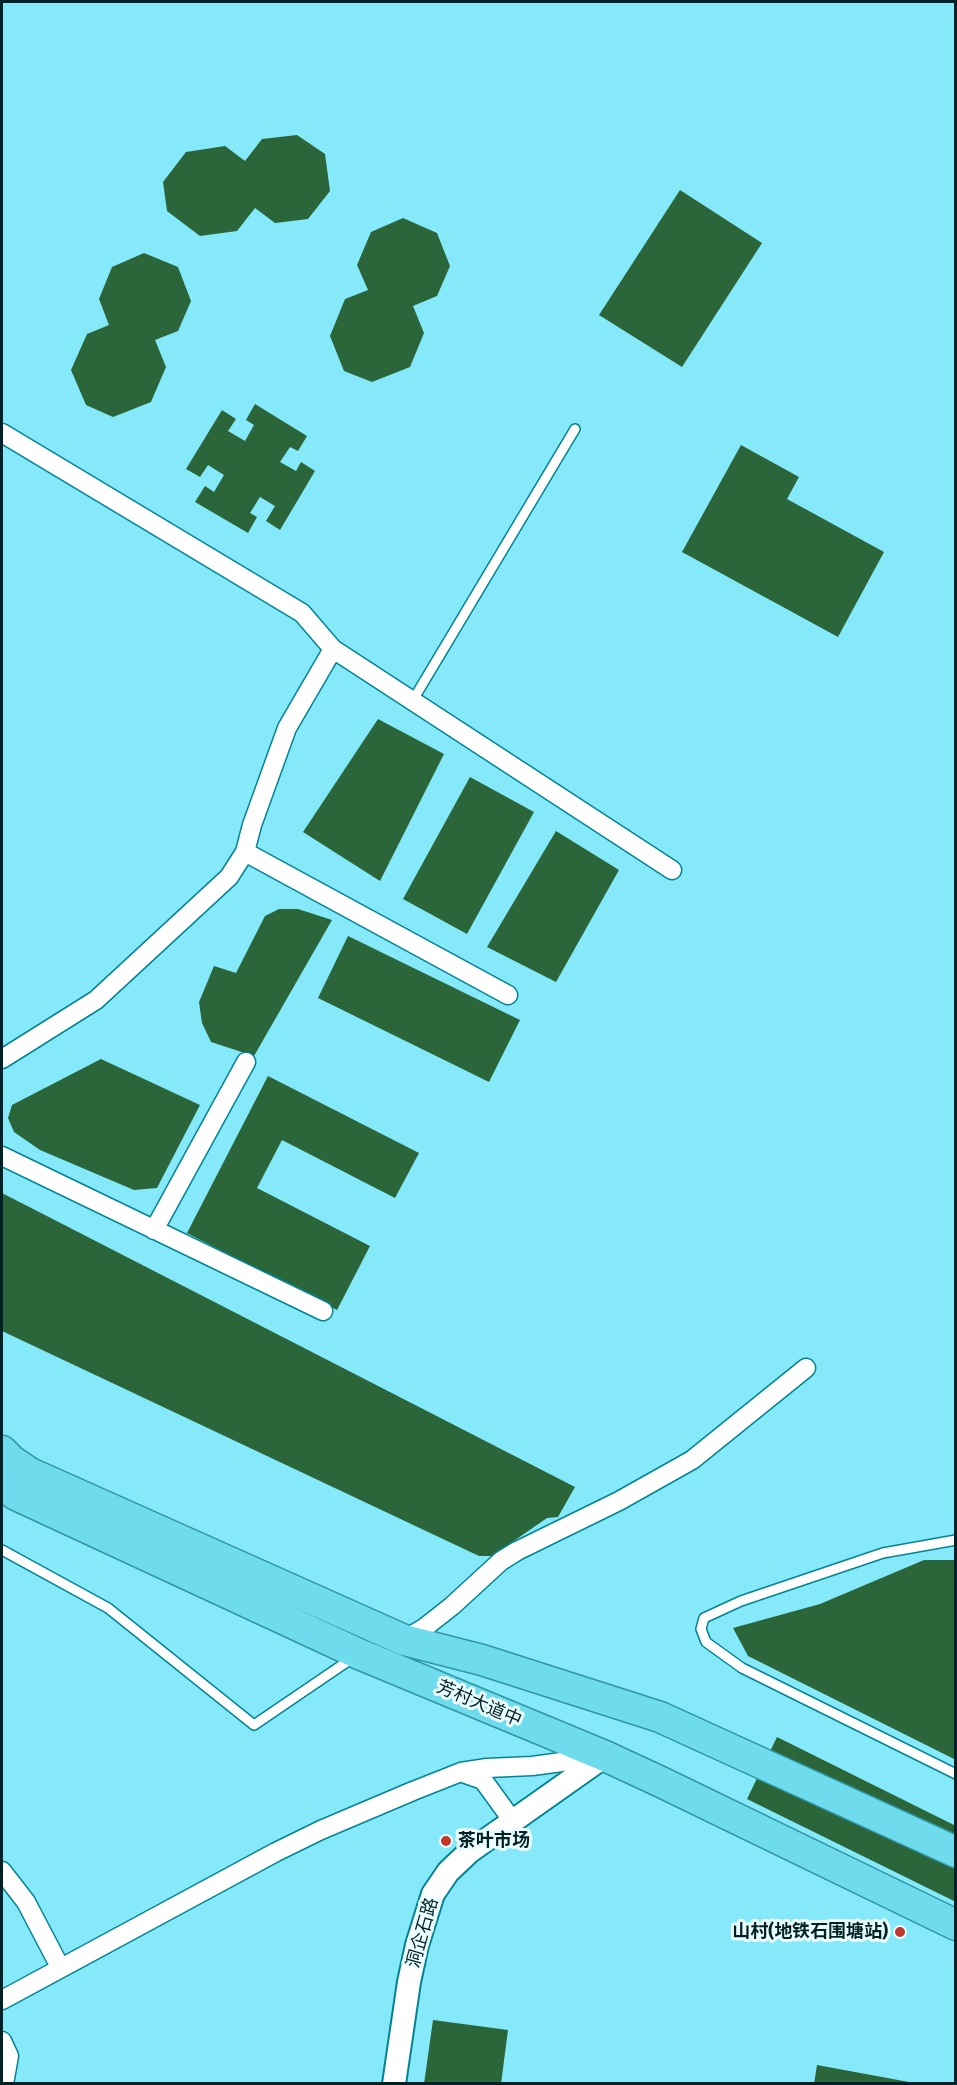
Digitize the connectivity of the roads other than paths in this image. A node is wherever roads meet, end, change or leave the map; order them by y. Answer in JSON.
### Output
{"nodes":[{"id":1,"x":575,"y":429,"type":"dead end"},
{"id":2,"x":2,"y":433,"type":"edge"},
{"id":3,"x":333,"y":649,"type":"junction"},
{"id":4,"x":412,"y":700,"type":"junction"},
{"id":5,"x":245,"y":852,"type":"junction"},
{"id":6,"x":672,"y":870,"type":"dead end"},
{"id":7,"x":508,"y":995,"type":"dead end"},
{"id":8,"x":2,"y":1059,"type":"edge"},
{"id":9,"x":246,"y":1062,"type":"dead end"},
{"id":10,"x":2,"y":1156,"type":"edge"},
{"id":11,"x":154,"y":1230,"type":"junction"},
{"id":12,"x":323,"y":1311,"type":"dead end"},
{"id":13,"x":806,"y":1368,"type":"dead end"},
{"id":14,"x":2,"y":1451,"type":"edge"},
{"id":15,"x":2,"y":1485,"type":"edge"},
{"id":16,"x":956,"y":1539,"type":"edge"},
{"id":17,"x":2,"y":1550,"type":"edge"},
{"id":18,"x":404,"y":1640,"type":"junction"},
{"id":19,"x":359,"y":1654,"type":"junction"},
{"id":20,"x":605,"y":1756,"type":"junction"},
{"id":21,"x":461,"y":1772,"type":"junction"},
{"id":22,"x":956,"y":1774,"type":"edge"},
{"id":23,"x":512,"y":1820,"type":"junction"},
{"id":24,"x":956,"y":1852,"type":"edge"},
{"id":25,"x":2,"y":1871,"type":"edge"},
{"id":26,"x":956,"y":1925,"type":"edge"},
{"id":27,"x":60,"y":1967,"type":"junction"},
{"id":28,"x":2,"y":2000,"type":"edge"},
{"id":29,"x":2,"y":2041,"type":"edge"},
{"id":30,"x":4,"y":2084,"type":"edge"},
{"id":31,"x":394,"y":2084,"type":"edge"}],
"edges":[{"from":1,"to":4,"type":"lane"},
{"from":2,"to":3,"type":"street"},
{"from":3,"to":4,"type":"street"},
{"from":3,"to":5,"type":"street"},
{"from":4,"to":6,"type":"street"},
{"from":5,"to":7,"type":"street"},
{"from":5,"to":8,"type":"street"},
{"from":9,"to":11,"type":"street"},
{"from":10,"to":11,"type":"street"},
{"from":11,"to":12,"type":"street"},
{"from":13,"to":18,"type":"street"},
{"from":14,"to":18,"type":"highway","name":"芳村大道中"},
{"from":15,"to":19,"type":"highway","name":"芳村大道中"},
{"from":16,"to":22,"type":"lane"},
{"from":17,"to":19,"type":"lane"},
{"from":18,"to":24,"type":"highway","name":"芳村大道中"},
{"from":19,"to":20,"type":"highway","name":"芳村大道中"},
{"from":20,"to":21,"type":"street"},
{"from":20,"to":23,"type":"street","name":"洞企石路"},
{"from":20,"to":26,"type":"highway","name":"芳村大道中"},
{"from":21,"to":23,"type":"street"},
{"from":21,"to":27,"type":"street"},
{"from":23,"to":31,"type":"street","name":"洞企石路"},
{"from":25,"to":27,"type":"street"},
{"from":27,"to":28,"type":"street"},
{"from":29,"to":30,"type":"street"}]}
